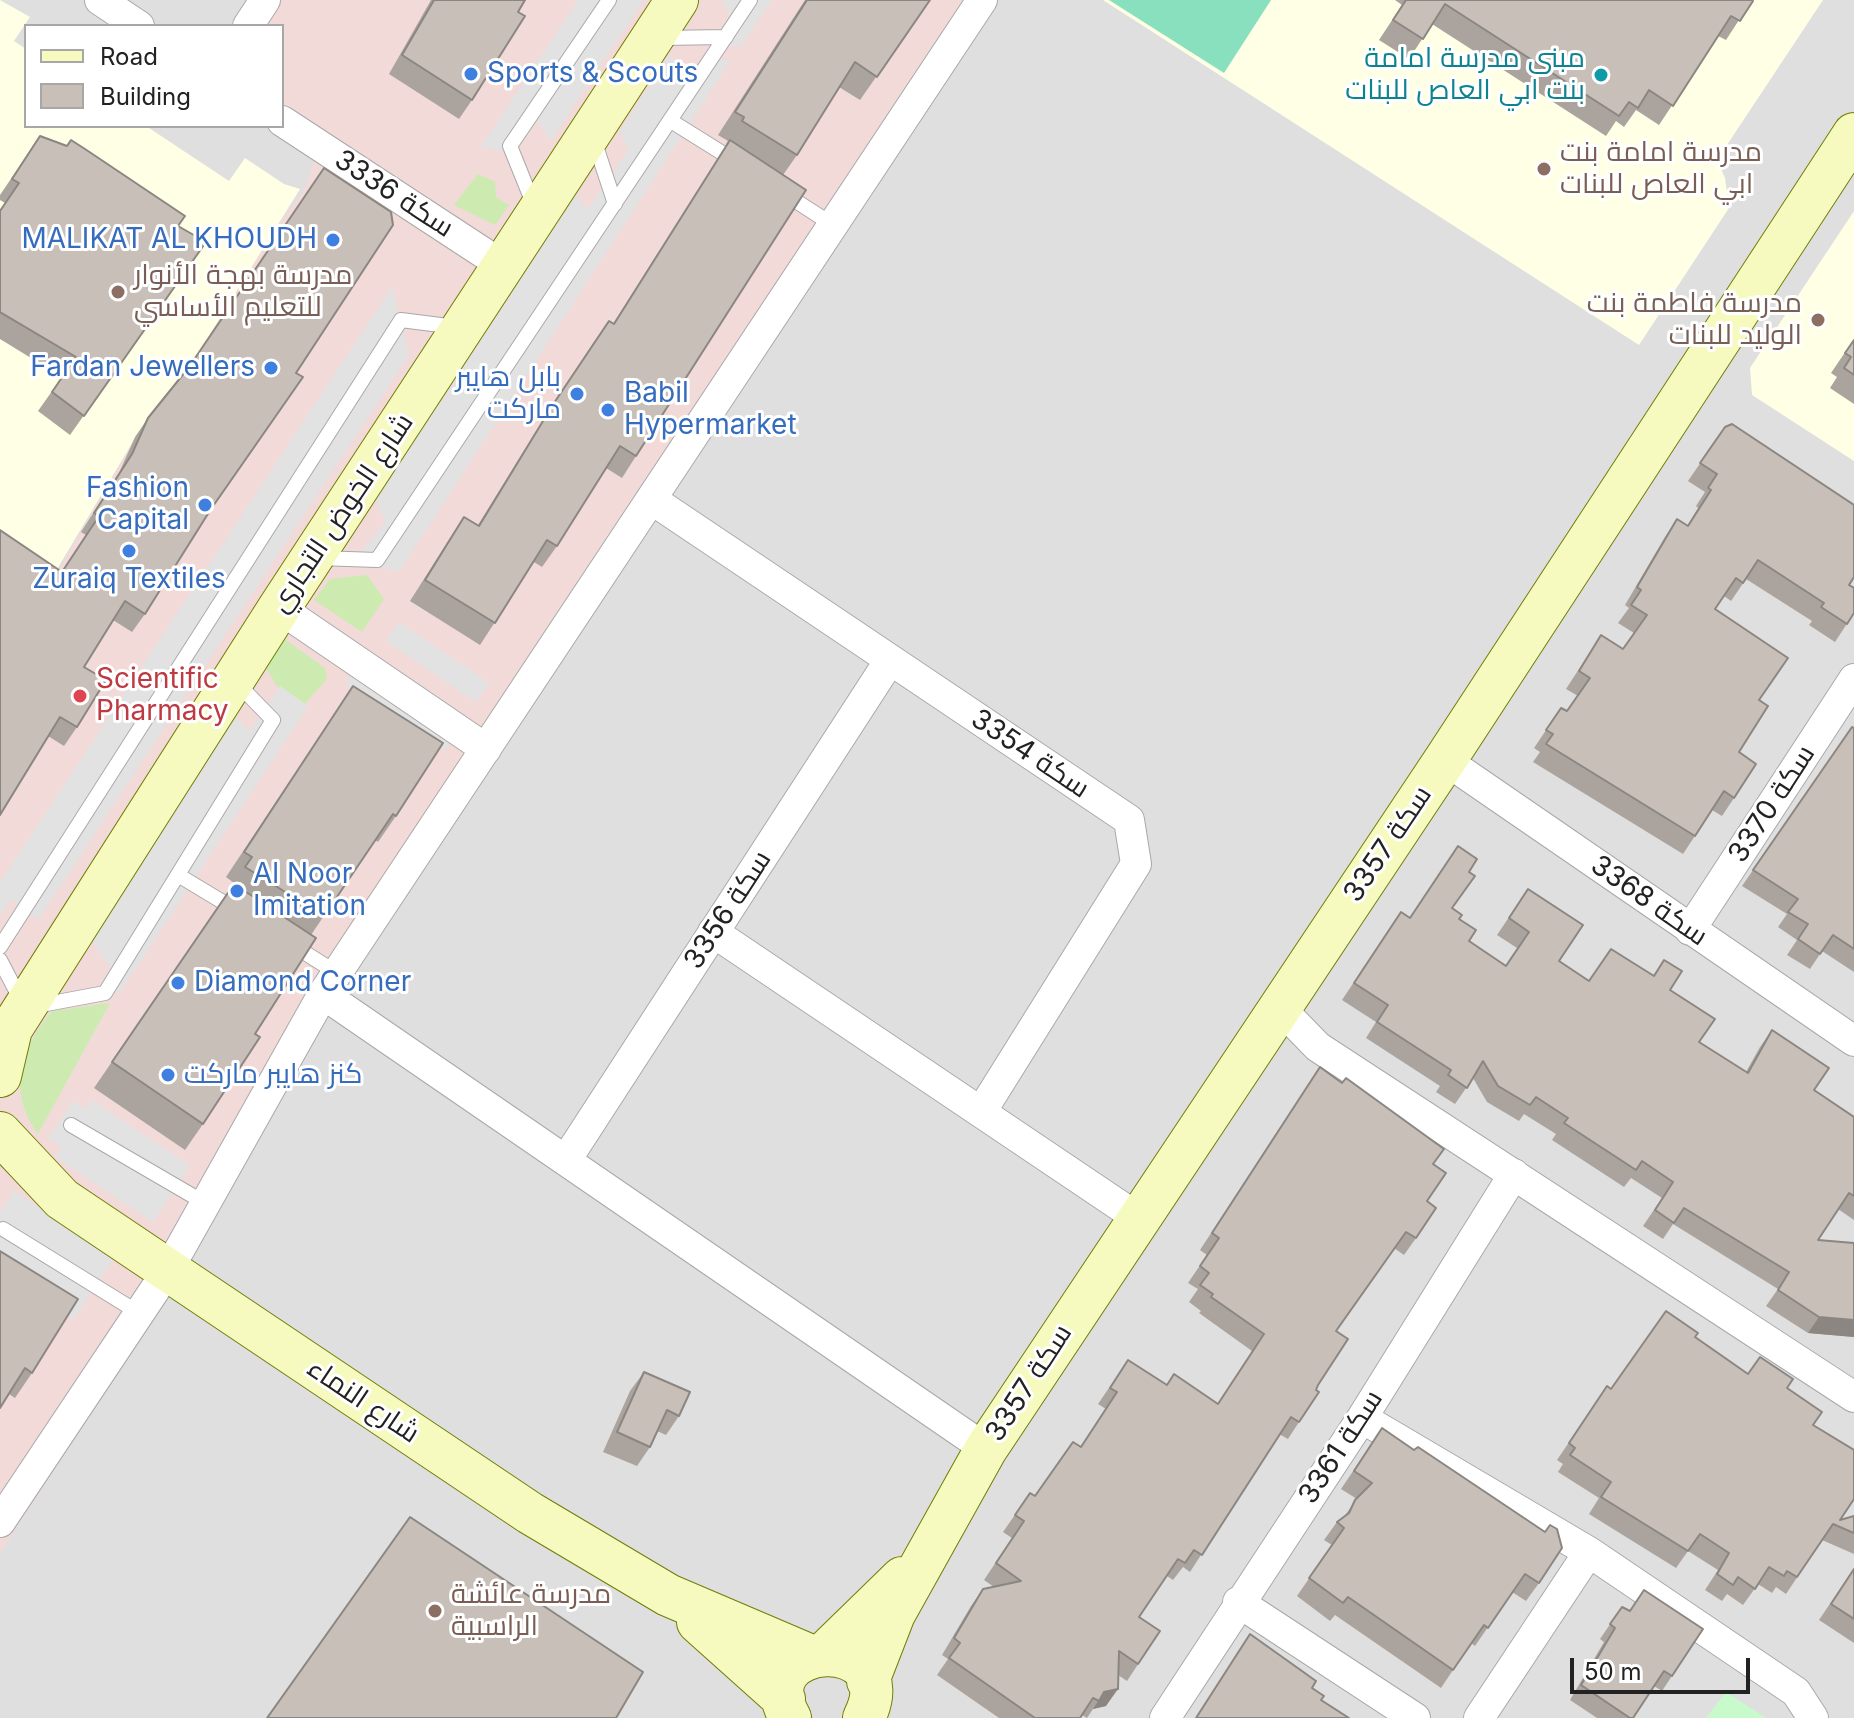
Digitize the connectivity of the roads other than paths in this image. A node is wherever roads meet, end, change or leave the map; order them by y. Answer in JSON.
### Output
{"nodes":[{"id":1,"x":100,"y":0,"type":"edge"},
{"id":2,"x":265,"y":0,"type":"edge"},
{"id":3,"x":609,"y":0,"type":"edge"},
{"id":4,"x":677,"y":0,"type":"edge"},
{"id":5,"x":750,"y":0,"type":"edge"},
{"id":6,"x":982,"y":0,"type":"edge"},
{"id":7,"x":136,"y":24,"type":"edge"},
{"id":8,"x":249,"y":24,"type":"edge"},
{"id":9,"x":726,"y":37,"type":"junction"},
{"id":10,"x":653,"y":38,"type":"junction"},
{"id":11,"x":671,"y":121,"type":"junction"},
{"id":12,"x":284,"y":122,"type":"edge"},
{"id":13,"x":592,"y":133,"type":"junction"},
{"id":14,"x":1854,"y":134,"type":"edge"},
{"id":15,"x":746,"y":169,"type":"edge"},
{"id":16,"x":771,"y":185,"type":"edge"},
{"id":17,"x":615,"y":204,"type":"junction"},
{"id":18,"x":538,"y":216,"type":"junction"},
{"id":19,"x":833,"y":225,"type":"junction"},
{"id":20,"x":505,"y":267,"type":"junction"},
{"id":21,"x":464,"y":328,"type":"junction"},
{"id":22,"x":651,"y":499,"type":"junction"},
{"id":23,"x":314,"y":558,"type":"junction"},
{"id":24,"x":279,"y":608,"type":"junction"},
{"id":25,"x":890,"y":660,"type":"junction"},
{"id":26,"x":233,"y":679,"type":"junction"},
{"id":27,"x":1854,"y":679,"type":"edge"},
{"id":28,"x":486,"y":749,"type":"junction"},
{"id":29,"x":1445,"y":760,"type":"junction"},
{"id":30,"x":178,"y":875,"type":"junction"},
{"id":31,"x":244,"y":916,"type":"edge"},
{"id":32,"x":1690,"y":930,"type":"junction"},
{"id":33,"x":271,"y":932,"type":"edge"},
{"id":34,"x":713,"y":932,"type":"junction"},
{"id":35,"x":0,"y":947,"type":"edge"},
{"id":36,"x":0,"y":960,"type":"edge"},
{"id":37,"x":330,"y":983,"type":"junction"},
{"id":38,"x":1278,"y":1006,"type":"junction"},
{"id":39,"x":12,"y":1026,"type":"edge"},
{"id":40,"x":1854,"y":1041,"type":"edge"},
{"id":41,"x":0,"y":1076,"type":"edge"},
{"id":42,"x":981,"y":1112,"type":"junction"},
{"id":43,"x":71,"y":1125,"type":"dead end"},
{"id":44,"x":0,"y":1133,"type":"edge"},
{"id":45,"x":566,"y":1160,"type":"junction"},
{"id":46,"x":0,"y":1174,"type":"edge"},
{"id":47,"x":1514,"y":1174,"type":"junction"},
{"id":48,"x":62,"y":1199,"type":"junction"},
{"id":49,"x":205,"y":1203,"type":"junction"},
{"id":50,"x":1138,"y":1218,"type":"junction"},
{"id":51,"x":3,"y":1229,"type":"dead end"},
{"id":52,"x":168,"y":1270,"type":"junction"},
{"id":53,"x":139,"y":1313,"type":"junction"},
{"id":54,"x":1854,"y":1397,"type":"edge"},
{"id":55,"x":1362,"y":1418,"type":"junction"},
{"id":56,"x":986,"y":1449,"type":"junction"},
{"id":57,"x":0,"y":1522,"type":"edge"},
{"id":58,"x":1589,"y":1552,"type":"junction"},
{"id":59,"x":925,"y":1554,"type":"junction"},
{"id":60,"x":668,"y":1595,"type":"junction"},
{"id":61,"x":1238,"y":1602,"type":"junction"},
{"id":62,"x":818,"y":1654,"type":"junction"},
{"id":63,"x":874,"y":1703,"type":"edge"},
{"id":64,"x":786,"y":1712,"type":"edge"},
{"id":65,"x":1165,"y":1718,"type":"edge"},
{"id":66,"x":1415,"y":1718,"type":"edge"},
{"id":67,"x":1479,"y":1718,"type":"edge"},
{"id":68,"x":1813,"y":1718,"type":"edge"}],
"edges":[{"from":1,"to":7,"type":"street"},
{"from":2,"to":8,"type":"street"},
{"from":3,"to":18,"type":"lane"},
{"from":4,"to":10,"type":"street","name":"شارع الخوض التجاري"},
{"from":5,"to":9,"type":"lane"},
{"from":6,"to":19,"type":"street"},
{"from":9,"to":10,"type":"lane"},
{"from":9,"to":11,"type":"lane"},
{"from":10,"to":13,"type":"street","name":"شارع الخوض التجاري"},
{"from":11,"to":15,"type":"lane"},
{"from":11,"to":17,"type":"lane"},
{"from":12,"to":20,"type":"street","name":"سكة 3336"},
{"from":13,"to":17,"type":"lane"},
{"from":13,"to":18,"type":"street","name":"شارع الخوض التجاري"},
{"from":14,"to":29,"type":"street","name":"سكة 3357"},
{"from":16,"to":19,"type":"lane"},
{"from":17,"to":23,"type":"lane"},
{"from":18,"to":20,"type":"street","name":"شارع الخوض التجاري"},
{"from":19,"to":22,"type":"street"},
{"from":20,"to":21,"type":"street","name":"شارع الخوض التجاري"},
{"from":21,"to":23,"type":"street","name":"شارع الخوض التجاري"},
{"from":21,"to":35,"type":"lane"},
{"from":22,"to":25,"type":"street","name":"سكة 3354"},
{"from":22,"to":28,"type":"street"},
{"from":23,"to":24,"type":"street","name":"شارع الخوض التجاري"},
{"from":24,"to":26,"type":"street","name":"شارع الخوض التجاري"},
{"from":24,"to":28,"type":"street"},
{"from":25,"to":34,"type":"street","name":"سكة 3356"},
{"from":25,"to":42,"type":"street","name":"سكة 3354"},
{"from":26,"to":30,"type":"lane"},
{"from":26,"to":39,"type":"street","name":"شارع الخوض التجاري"},
{"from":27,"to":32,"type":"street","name":"سكة 3370"},
{"from":28,"to":37,"type":"street"},
{"from":29,"to":32,"type":"street","name":"سكة 3368"},
{"from":29,"to":38,"type":"street","name":"سكة 3357"},
{"from":30,"to":31,"type":"lane"},
{"from":30,"to":39,"type":"lane"},
{"from":32,"to":40,"type":"street","name":"سكة 3368"},
{"from":33,"to":37,"type":"lane"},
{"from":34,"to":42,"type":"street"},
{"from":34,"to":45,"type":"street","name":"سكة 3356"},
{"from":36,"to":39,"type":"lane"},
{"from":37,"to":45,"type":"street"},
{"from":37,"to":49,"type":"street"},
{"from":38,"to":47,"type":"street"},
{"from":38,"to":50,"type":"street","name":"سكة 3357"},
{"from":39,"to":41,"type":"street","name":"شارع الخوض التجاري"},
{"from":42,"to":50,"type":"street"},
{"from":43,"to":49,"type":"lane"},
{"from":44,"to":48,"type":"street","name":"شارع النماء"},
{"from":45,"to":56,"type":"street"},
{"from":46,"to":48,"type":"street","name":"شارع النماء"},
{"from":47,"to":54,"type":"street"},
{"from":47,"to":55,"type":"street","name":"سكة 3361"},
{"from":48,"to":52,"type":"street","name":"شارع النماء"},
{"from":49,"to":52,"type":"street"},
{"from":50,"to":56,"type":"street","name":"سكة 3357"},
{"from":51,"to":53,"type":"lane"},
{"from":52,"to":53,"type":"street"},
{"from":52,"to":60,"type":"street","name":"شارع النماء"},
{"from":53,"to":57,"type":"street"},
{"from":55,"to":58,"type":"street"},
{"from":55,"to":61,"type":"street","name":"سكة 3361"},
{"from":56,"to":59,"type":"street","name":"سكة 3357"},
{"from":58,"to":67,"type":"street"},
{"from":58,"to":68,"type":"street"},
{"from":59,"to":62,"type":"street","name":"سكة 3357"},
{"from":59,"to":63,"type":"street","name":"سكة 3357"},
{"from":60,"to":62,"type":"street","name":"شارع النماء"},
{"from":60,"to":64,"type":"street","name":"شارع النماء"},
{"from":61,"to":65,"type":"street","name":"سكة 3361"},
{"from":61,"to":66,"type":"street"},
{"from":62,"to":63,"type":"street","name":"شارع النماء"},
{"from":62,"to":64,"type":"street","name":"سكة 3357"}]}
